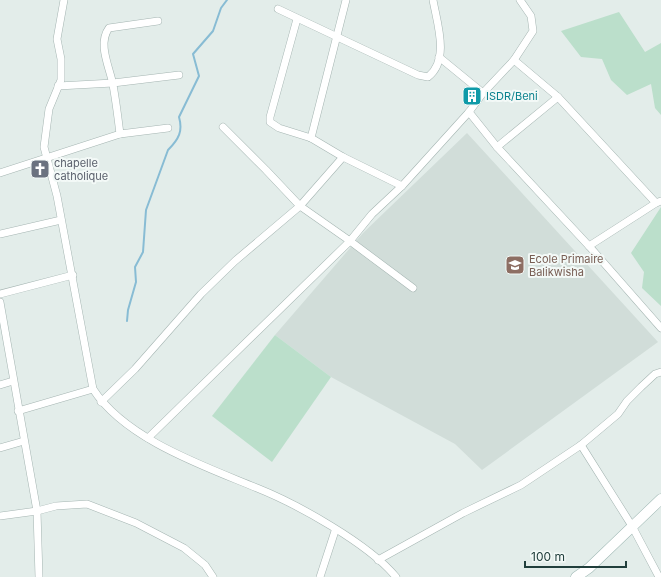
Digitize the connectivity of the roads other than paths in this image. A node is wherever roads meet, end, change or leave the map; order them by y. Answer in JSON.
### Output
{"nodes":[{"id":1,"x":64,"y":0,"type":"edge"},
{"id":2,"x":346,"y":0,"type":"edge"},
{"id":3,"x":433,"y":0,"type":"edge"},
{"id":4,"x":520,"y":0,"type":"edge"},
{"id":5,"x":278,"y":9,"type":"dead end"},
{"id":6,"x":297,"y":19,"type":"junction"},
{"id":7,"x":158,"y":21,"type":"dead end"},
{"id":8,"x":336,"y":38,"type":"junction"},
{"id":9,"x":439,"y":57,"type":"junction"},
{"id":10,"x":514,"y":60,"type":"junction"},
{"id":11,"x":179,"y":75,"type":"dead end"},
{"id":12,"x":113,"y":83,"type":"junction"},
{"id":13,"x":58,"y":86,"type":"junction"},
{"id":14,"x":483,"y":93,"type":"junction"},
{"id":15,"x":558,"y":97,"type":"junction"},
{"id":16,"x":469,"y":112,"type":"junction"},
{"id":17,"x":223,"y":127,"type":"dead end"},
{"id":18,"x":168,"y":128,"type":"dead end"},
{"id":19,"x":120,"y":134,"type":"junction"},
{"id":20,"x":311,"y":138,"type":"junction"},
{"id":21,"x":497,"y":146,"type":"junction"},
{"id":22,"x":343,"y":157,"type":"junction"},
{"id":23,"x":46,"y":159,"type":"junction"},
{"id":24,"x":0,"y":173,"type":"edge"},
{"id":25,"x":402,"y":186,"type":"junction"},
{"id":26,"x":658,"y":202,"type":"edge"},
{"id":27,"x":300,"y":206,"type":"junction"},
{"id":28,"x":61,"y":220,"type":"junction"},
{"id":29,"x":0,"y":234,"type":"edge"},
{"id":30,"x":350,"y":241,"type":"junction"},
{"id":31,"x":590,"y":246,"type":"junction"},
{"id":32,"x":73,"y":275,"type":"junction"},
{"id":33,"x":413,"y":288,"type":"dead end"},
{"id":34,"x":0,"y":294,"type":"edge"},
{"id":35,"x":0,"y":302,"type":"edge"},
{"id":36,"x":1,"y":326,"type":"edge"},
{"id":37,"x":661,"y":328,"type":"edge"},
{"id":38,"x":661,"y":372,"type":"edge"},
{"id":39,"x":13,"y":381,"type":"junction"},
{"id":40,"x":0,"y":385,"type":"edge"},
{"id":41,"x":93,"y":389,"type":"junction"},
{"id":42,"x":101,"y":402,"type":"junction"},
{"id":43,"x":18,"y":411,"type":"junction"},
{"id":44,"x":148,"y":438,"type":"junction"},
{"id":45,"x":24,"y":441,"type":"junction"},
{"id":46,"x":582,"y":445,"type":"junction"},
{"id":47,"x":0,"y":448,"type":"edge"},
{"id":48,"x":661,"y":499,"type":"edge"},
{"id":49,"x":36,"y":511,"type":"junction"},
{"id":50,"x":0,"y":516,"type":"edge"},
{"id":51,"x":632,"y":526,"type":"junction"},
{"id":52,"x":335,"y":531,"type":"junction"},
{"id":53,"x":378,"y":560,"type":"junction"},
{"id":54,"x":39,"y":577,"type":"edge"},
{"id":55,"x":214,"y":577,"type":"edge"},
{"id":56,"x":320,"y":577,"type":"edge"},
{"id":57,"x":396,"y":577,"type":"edge"},
{"id":58,"x":576,"y":577,"type":"edge"},
{"id":59,"x":659,"y":577,"type":"edge"}],
"edges":[{"from":1,"to":13,"type":"street"},
{"from":2,"to":8,"type":"street"},
{"from":3,"to":9,"type":"street"},
{"from":4,"to":10,"type":"street"},
{"from":5,"to":6,"type":"street"},
{"from":6,"to":8,"type":"street"},
{"from":6,"to":20,"type":"street"},
{"from":7,"to":12,"type":"street"},
{"from":8,"to":9,"type":"street"},
{"from":8,"to":20,"type":"street"},
{"from":9,"to":14,"type":"street"},
{"from":10,"to":14,"type":"street"},
{"from":10,"to":15,"type":"street"},
{"from":11,"to":12,"type":"street"},
{"from":12,"to":13,"type":"street"},
{"from":12,"to":19,"type":"street"},
{"from":13,"to":23,"type":"street"},
{"from":14,"to":16,"type":"street"},
{"from":15,"to":21,"type":"street"},
{"from":15,"to":26,"type":"street"},
{"from":16,"to":21,"type":"street"},
{"from":16,"to":25,"type":"street"},
{"from":17,"to":27,"type":"street"},
{"from":18,"to":19,"type":"street"},
{"from":19,"to":23,"type":"street"},
{"from":20,"to":22,"type":"street"},
{"from":21,"to":31,"type":"street"},
{"from":22,"to":25,"type":"street"},
{"from":22,"to":27,"type":"street"},
{"from":23,"to":24,"type":"street"},
{"from":23,"to":28,"type":"street"},
{"from":25,"to":30,"type":"street"},
{"from":26,"to":31,"type":"street"},
{"from":27,"to":30,"type":"street"},
{"from":27,"to":42,"type":"street"},
{"from":28,"to":29,"type":"street"},
{"from":28,"to":32,"type":"street"},
{"from":30,"to":33,"type":"street"},
{"from":30,"to":44,"type":"street"},
{"from":31,"to":37,"type":"street"},
{"from":32,"to":34,"type":"street"},
{"from":32,"to":41,"type":"street"},
{"from":35,"to":36,"type":"street"},
{"from":36,"to":39,"type":"street"},
{"from":38,"to":46,"type":"street"},
{"from":39,"to":40,"type":"street"},
{"from":39,"to":43,"type":"street"},
{"from":41,"to":42,"type":"street"},
{"from":41,"to":43,"type":"street"},
{"from":42,"to":44,"type":"street"},
{"from":43,"to":45,"type":"street"},
{"from":44,"to":52,"type":"street"},
{"from":45,"to":47,"type":"street"},
{"from":45,"to":49,"type":"street"},
{"from":46,"to":51,"type":"street"},
{"from":46,"to":53,"type":"street"},
{"from":48,"to":51,"type":"street"},
{"from":49,"to":50,"type":"street"},
{"from":49,"to":54,"type":"street"},
{"from":49,"to":55,"type":"street"},
{"from":51,"to":58,"type":"street"},
{"from":51,"to":59,"type":"street"},
{"from":52,"to":53,"type":"street"},
{"from":52,"to":56,"type":"street"},
{"from":53,"to":57,"type":"street"}]}
